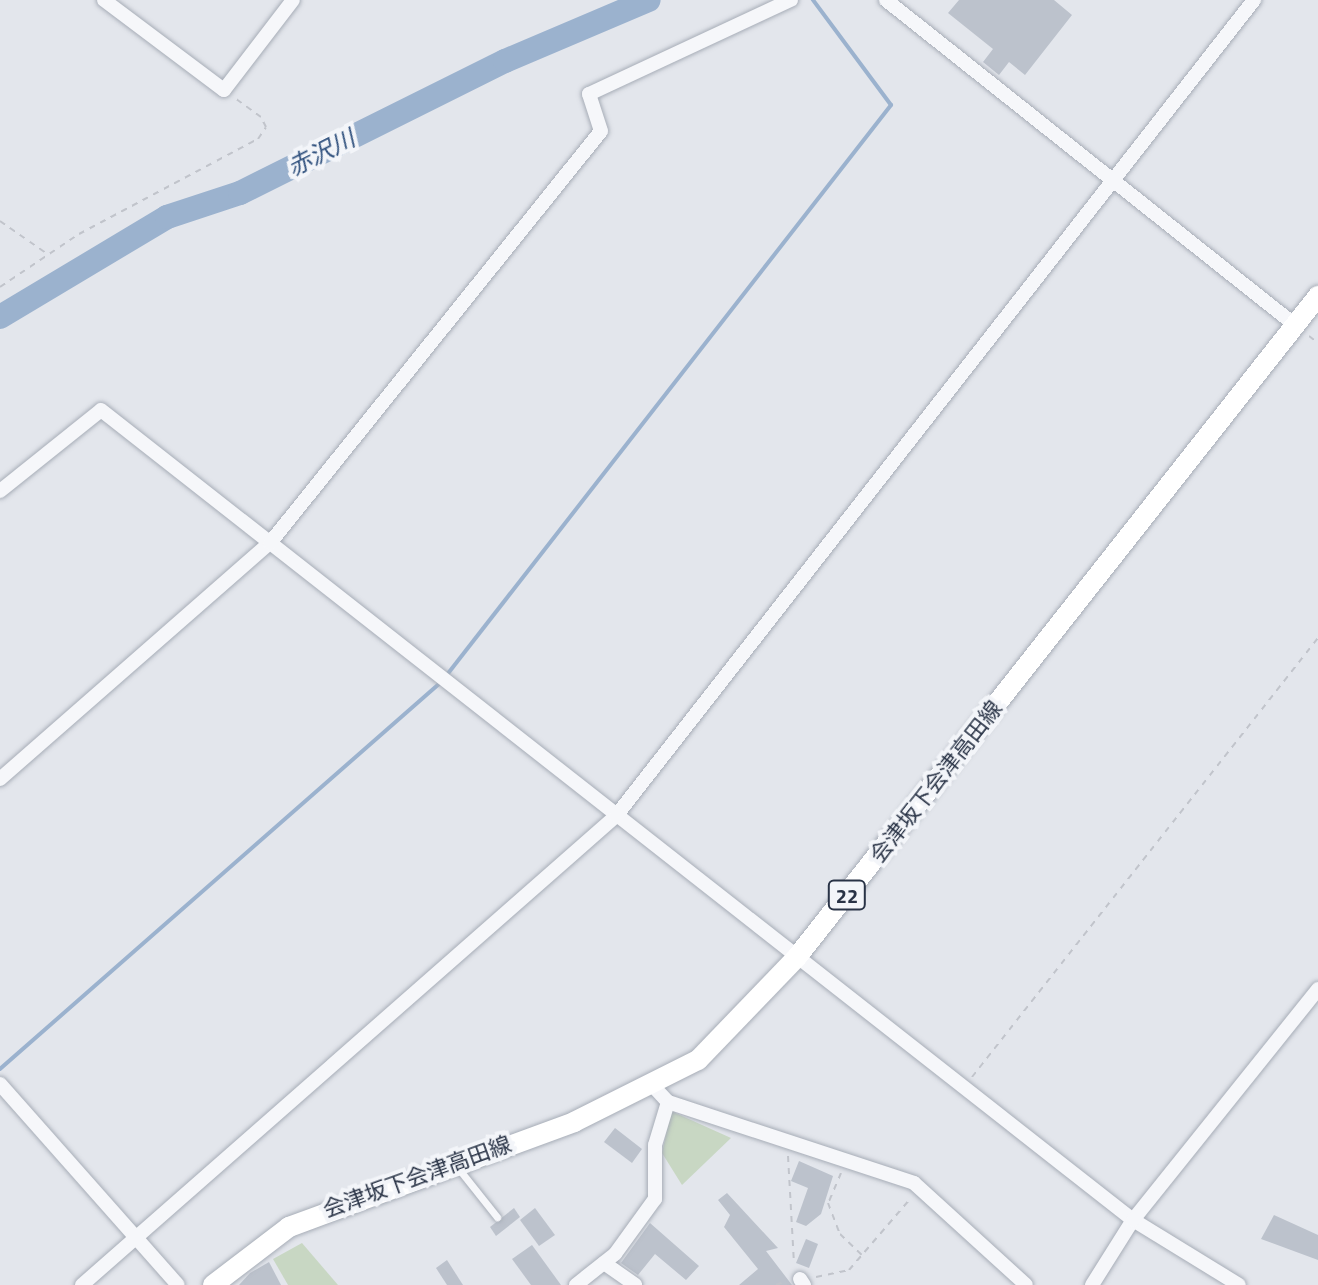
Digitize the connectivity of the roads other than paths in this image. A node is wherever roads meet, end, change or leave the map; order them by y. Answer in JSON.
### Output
{"nodes":[{"id":1,"x":104,"y":0,"type":"edge"},
{"id":2,"x":293,"y":0,"type":"edge"},
{"id":3,"x":791,"y":0,"type":"edge"},
{"id":4,"x":886,"y":0,"type":"edge"},
{"id":5,"x":1254,"y":0,"type":"edge"},
{"id":6,"x":1116,"y":184,"type":"junction"},
{"id":7,"x":1318,"y":296,"type":"edge"},
{"id":8,"x":1295,"y":325,"type":"junction"},
{"id":9,"x":0,"y":491,"type":"edge"},
{"id":10,"x":270,"y":543,"type":"junction"},
{"id":11,"x":0,"y":779,"type":"edge"},
{"id":12,"x":616,"y":816,"type":"junction"},
{"id":13,"x":797,"y":957,"type":"junction"},
{"id":14,"x":1318,"y":989,"type":"edge"},
{"id":15,"x":0,"y":1084,"type":"edge"},
{"id":16,"x":661,"y":1094,"type":"junction"},
{"id":17,"x":454,"y":1163,"type":"junction"},
{"id":18,"x":497,"y":1217,"type":"dead end"},
{"id":19,"x":1133,"y":1220,"type":"junction"},
{"id":20,"x":136,"y":1238,"type":"junction"},
{"id":21,"x":604,"y":1263,"type":"junction"},
{"id":22,"x":82,"y":1285,"type":"edge"},
{"id":23,"x":178,"y":1285,"type":"edge"},
{"id":24,"x":213,"y":1285,"type":"edge"},
{"id":25,"x":576,"y":1285,"type":"edge"},
{"id":26,"x":635,"y":1285,"type":"edge"},
{"id":27,"x":1026,"y":1285,"type":"edge"},
{"id":28,"x":1092,"y":1285,"type":"edge"},
{"id":29,"x":1239,"y":1285,"type":"edge"}],
"edges":[{"from":1,"to":2,"type":"street"},
{"from":3,"to":10,"type":"street"},
{"from":4,"to":6,"type":"street"},
{"from":5,"to":6,"type":"street"},
{"from":6,"to":8,"type":"street"},
{"from":6,"to":12,"type":"street"},
{"from":7,"to":8,"type":"main road","name":"会津坂下会津高田線","number":"22"},
{"from":8,"to":13,"type":"main road","name":"会津坂下会津高田線","number":"22"},
{"from":9,"to":10,"type":"street"},
{"from":10,"to":11,"type":"street"},
{"from":10,"to":12,"type":"street"},
{"from":12,"to":13,"type":"street"},
{"from":12,"to":20,"type":"street"},
{"from":13,"to":16,"type":"main road","name":"会津坂下会津高田線","number":"22"},
{"from":13,"to":19,"type":"street"},
{"from":14,"to":19,"type":"street"},
{"from":15,"to":20,"type":"street"},
{"from":16,"to":17,"type":"main road","name":"会津坂下会津高田線","number":"22"},
{"from":16,"to":21,"type":"street"},
{"from":16,"to":27,"type":"street"},
{"from":17,"to":18,"type":"lane"},
{"from":17,"to":24,"type":"main road","name":"会津坂下会津高田線","number":"22"},
{"from":19,"to":28,"type":"street"},
{"from":19,"to":29,"type":"street"},
{"from":20,"to":22,"type":"street"},
{"from":20,"to":23,"type":"street"},
{"from":21,"to":25,"type":"street"},
{"from":21,"to":26,"type":"street"}]}
